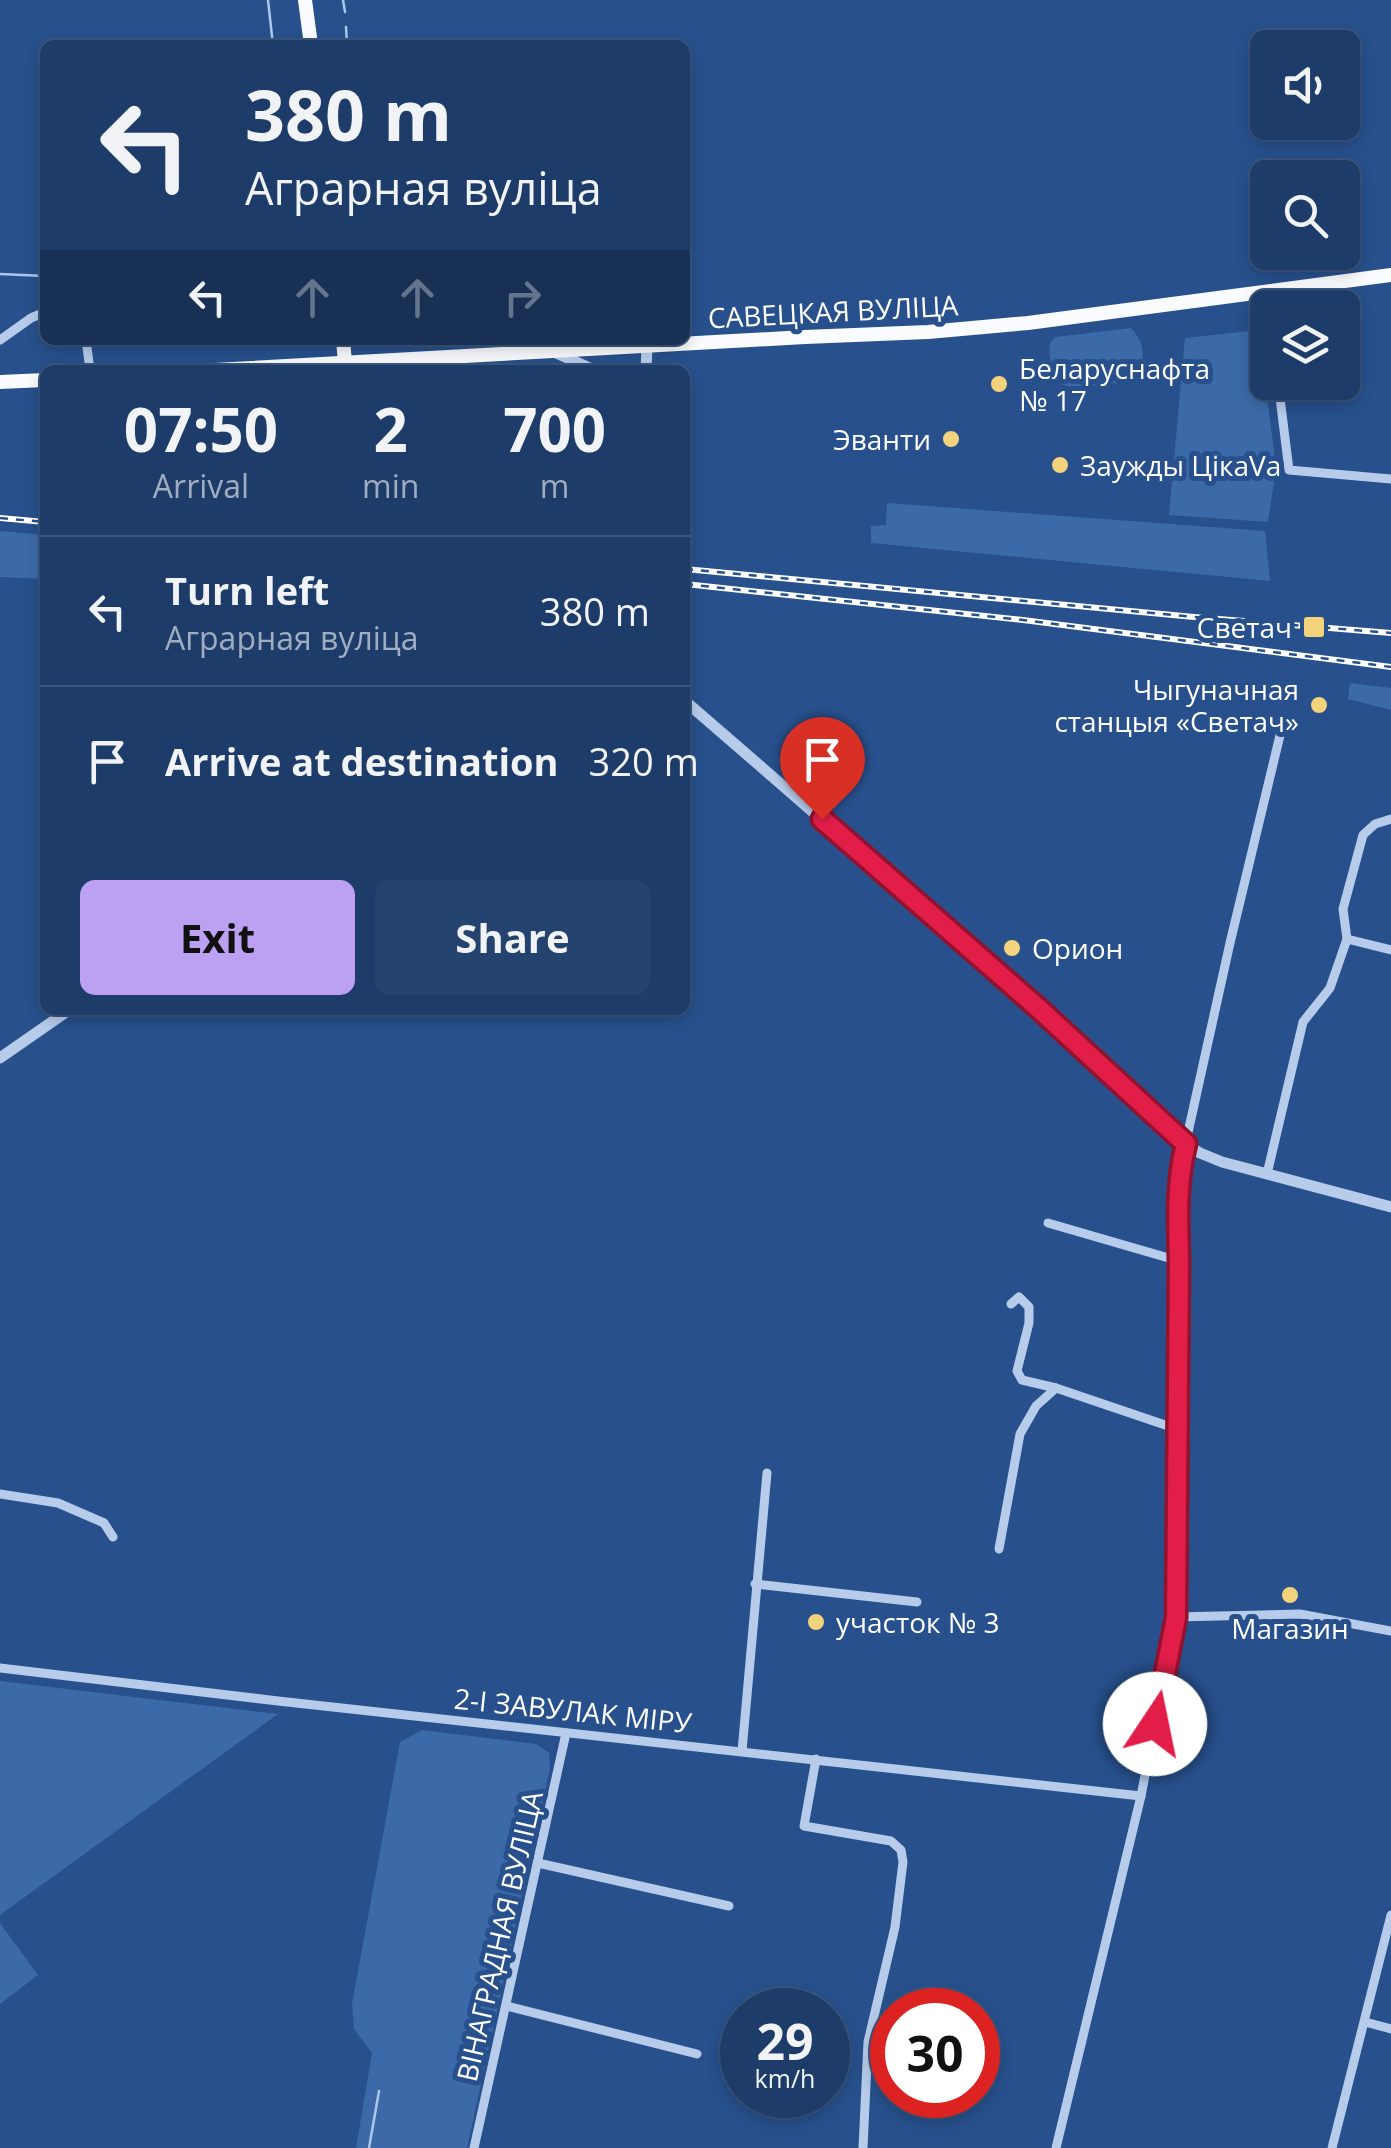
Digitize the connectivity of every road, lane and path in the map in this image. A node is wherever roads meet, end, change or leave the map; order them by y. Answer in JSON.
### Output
{"nodes":[{"id":1,"x":305,"y":0,"type":"edge"},
{"id":2,"x":310,"y":40,"type":"edge"},
{"id":3,"x":1391,"y":275,"type":"edge"},
{"id":4,"x":1317,"y":290,"type":"edge"},
{"id":5,"x":1250,"y":302,"type":"edge"},
{"id":6,"x":40,"y":314,"type":"edge"},
{"id":7,"x":0,"y":340,"type":"edge"},
{"id":8,"x":690,"y":344,"type":"edge"},
{"id":9,"x":343,"y":345,"type":"edge"},
{"id":10,"x":679,"y":345,"type":"edge"},
{"id":11,"x":647,"y":347,"type":"junction"},
{"id":12,"x":554,"y":352,"type":"junction"},
{"id":13,"x":345,"y":362,"type":"junction"},
{"id":14,"x":296,"y":365,"type":"edge"},
{"id":15,"x":583,"y":365,"type":"edge"},
{"id":16,"x":646,"y":365,"type":"edge"},
{"id":17,"x":40,"y":380,"type":"edge"},
{"id":18,"x":0,"y":382,"type":"edge"},
{"id":19,"x":1280,"y":400,"type":"edge"},
{"id":20,"x":1391,"y":479,"type":"edge"},
{"id":21,"x":690,"y":705,"type":"edge"},
{"id":22,"x":1282,"y":728,"type":"dead end"},
{"id":23,"x":1391,"y":819,"type":"edge"},
{"id":24,"x":1347,"y":939,"type":"junction"},
{"id":25,"x":1391,"y":950,"type":"edge"},
{"id":26,"x":62,"y":1015,"type":"edge"},
{"id":27,"x":0,"y":1058,"type":"edge"},
{"id":28,"x":1186,"y":1144,"type":"junction"},
{"id":29,"x":1267,"y":1174,"type":"junction"},
{"id":30,"x":1391,"y":1207,"type":"edge"},
{"id":31,"x":1048,"y":1223,"type":"dead end"},
{"id":32,"x":1179,"y":1261,"type":"junction"},
{"id":33,"x":1011,"y":1304,"type":"dead end"},
{"id":34,"x":1056,"y":1388,"type":"junction"},
{"id":35,"x":1177,"y":1430,"type":"junction"},
{"id":36,"x":767,"y":1473,"type":"dead end"},
{"id":37,"x":0,"y":1494,"type":"edge"},
{"id":38,"x":113,"y":1537,"type":"dead end"},
{"id":39,"x":999,"y":1549,"type":"dead end"},
{"id":40,"x":756,"y":1584,"type":"junction"},
{"id":41,"x":917,"y":1602,"type":"dead end"},
{"id":42,"x":1176,"y":1618,"type":"junction"},
{"id":43,"x":1390,"y":1628,"type":"edge"},
{"id":44,"x":0,"y":1668,"type":"edge"},
{"id":45,"x":566,"y":1733,"type":"junction"},
{"id":46,"x":742,"y":1750,"type":"junction"},
{"id":47,"x":816,"y":1759,"type":"junction"},
{"id":48,"x":1141,"y":1796,"type":"junction"},
{"id":49,"x":538,"y":1863,"type":"junction"},
{"id":50,"x":730,"y":1906,"type":"dead end"},
{"id":51,"x":1391,"y":1915,"type":"edge"},
{"id":52,"x":507,"y":2006,"type":"junction"},
{"id":53,"x":1365,"y":2022,"type":"junction"},
{"id":54,"x":1391,"y":2029,"type":"edge"},
{"id":55,"x":697,"y":2054,"type":"dead end"},
{"id":56,"x":474,"y":2148,"type":"edge"},
{"id":57,"x":863,"y":2148,"type":"edge"},
{"id":58,"x":1056,"y":2148,"type":"edge"},
{"id":59,"x":1332,"y":2148,"type":"edge"}],
"edges":[{"from":1,"to":2,"type":"main road"},
{"from":3,"to":4,"type":"main road","name":"САВЕЦКАЯ ВУЛІЦА"},
{"from":5,"to":8,"type":"main road","name":"САВЕЦКАЯ ВУЛІЦА"},
{"from":6,"to":7,"type":"street"},
{"from":9,"to":13,"type":"main road"},
{"from":10,"to":11,"type":"main road","name":"САВЕЦКАЯ ВУЛІЦА"},
{"from":11,"to":12,"type":"main road","name":"САВЕЦКАЯ ВУЛІЦА"},
{"from":11,"to":16,"type":"street"},
{"from":12,"to":13,"type":"main road","name":"САВЕЦКАЯ ВУЛІЦА"},
{"from":12,"to":15,"type":"street"},
{"from":13,"to":14,"type":"main road","name":"САВЕЦКАЯ ВУЛІЦА"},
{"from":17,"to":18,"type":"main road"},
{"from":19,"to":20,"type":"street"},
{"from":21,"to":28,"type":"street"},
{"from":22,"to":28,"type":"street"},
{"from":23,"to":24,"type":"street"},
{"from":24,"to":25,"type":"street"},
{"from":24,"to":29,"type":"street"},
{"from":26,"to":27,"type":"street"},
{"from":28,"to":29,"type":"street"},
{"from":28,"to":32,"type":"street"},
{"from":29,"to":30,"type":"street"},
{"from":31,"to":32,"type":"street"},
{"from":32,"to":35,"type":"street"},
{"from":33,"to":34,"type":"street"},
{"from":34,"to":35,"type":"street"},
{"from":34,"to":39,"type":"street"},
{"from":35,"to":42,"type":"street"},
{"from":36,"to":40,"type":"street"},
{"from":37,"to":38,"type":"street"},
{"from":40,"to":41,"type":"street"},
{"from":40,"to":46,"type":"street"},
{"from":42,"to":43,"type":"street"},
{"from":42,"to":48,"type":"street"},
{"from":44,"to":45,"type":"street","name":"2-І ЗАВУЛАК МІРУ"},
{"from":45,"to":46,"type":"street","name":"2-І ЗАВУЛАК МІРУ"},
{"from":45,"to":49,"type":"street","name":"ВІНАГРАДНАЯ ВУЛІЦА"},
{"from":46,"to":47,"type":"street","name":"2-І ЗАВУЛАК МІРУ"},
{"from":47,"to":48,"type":"street","name":"2-І ЗАВУЛАК МІРУ"},
{"from":47,"to":57,"type":"street"},
{"from":48,"to":58,"type":"street"},
{"from":49,"to":50,"type":"street"},
{"from":49,"to":52,"type":"street","name":"ВІНАГРАДНАЯ ВУЛІЦА"},
{"from":51,"to":53,"type":"street"},
{"from":52,"to":55,"type":"street"},
{"from":52,"to":56,"type":"street","name":"ВІНАГРАДНАЯ ВУЛІЦА"},
{"from":53,"to":54,"type":"street"},
{"from":53,"to":59,"type":"street"}]}
